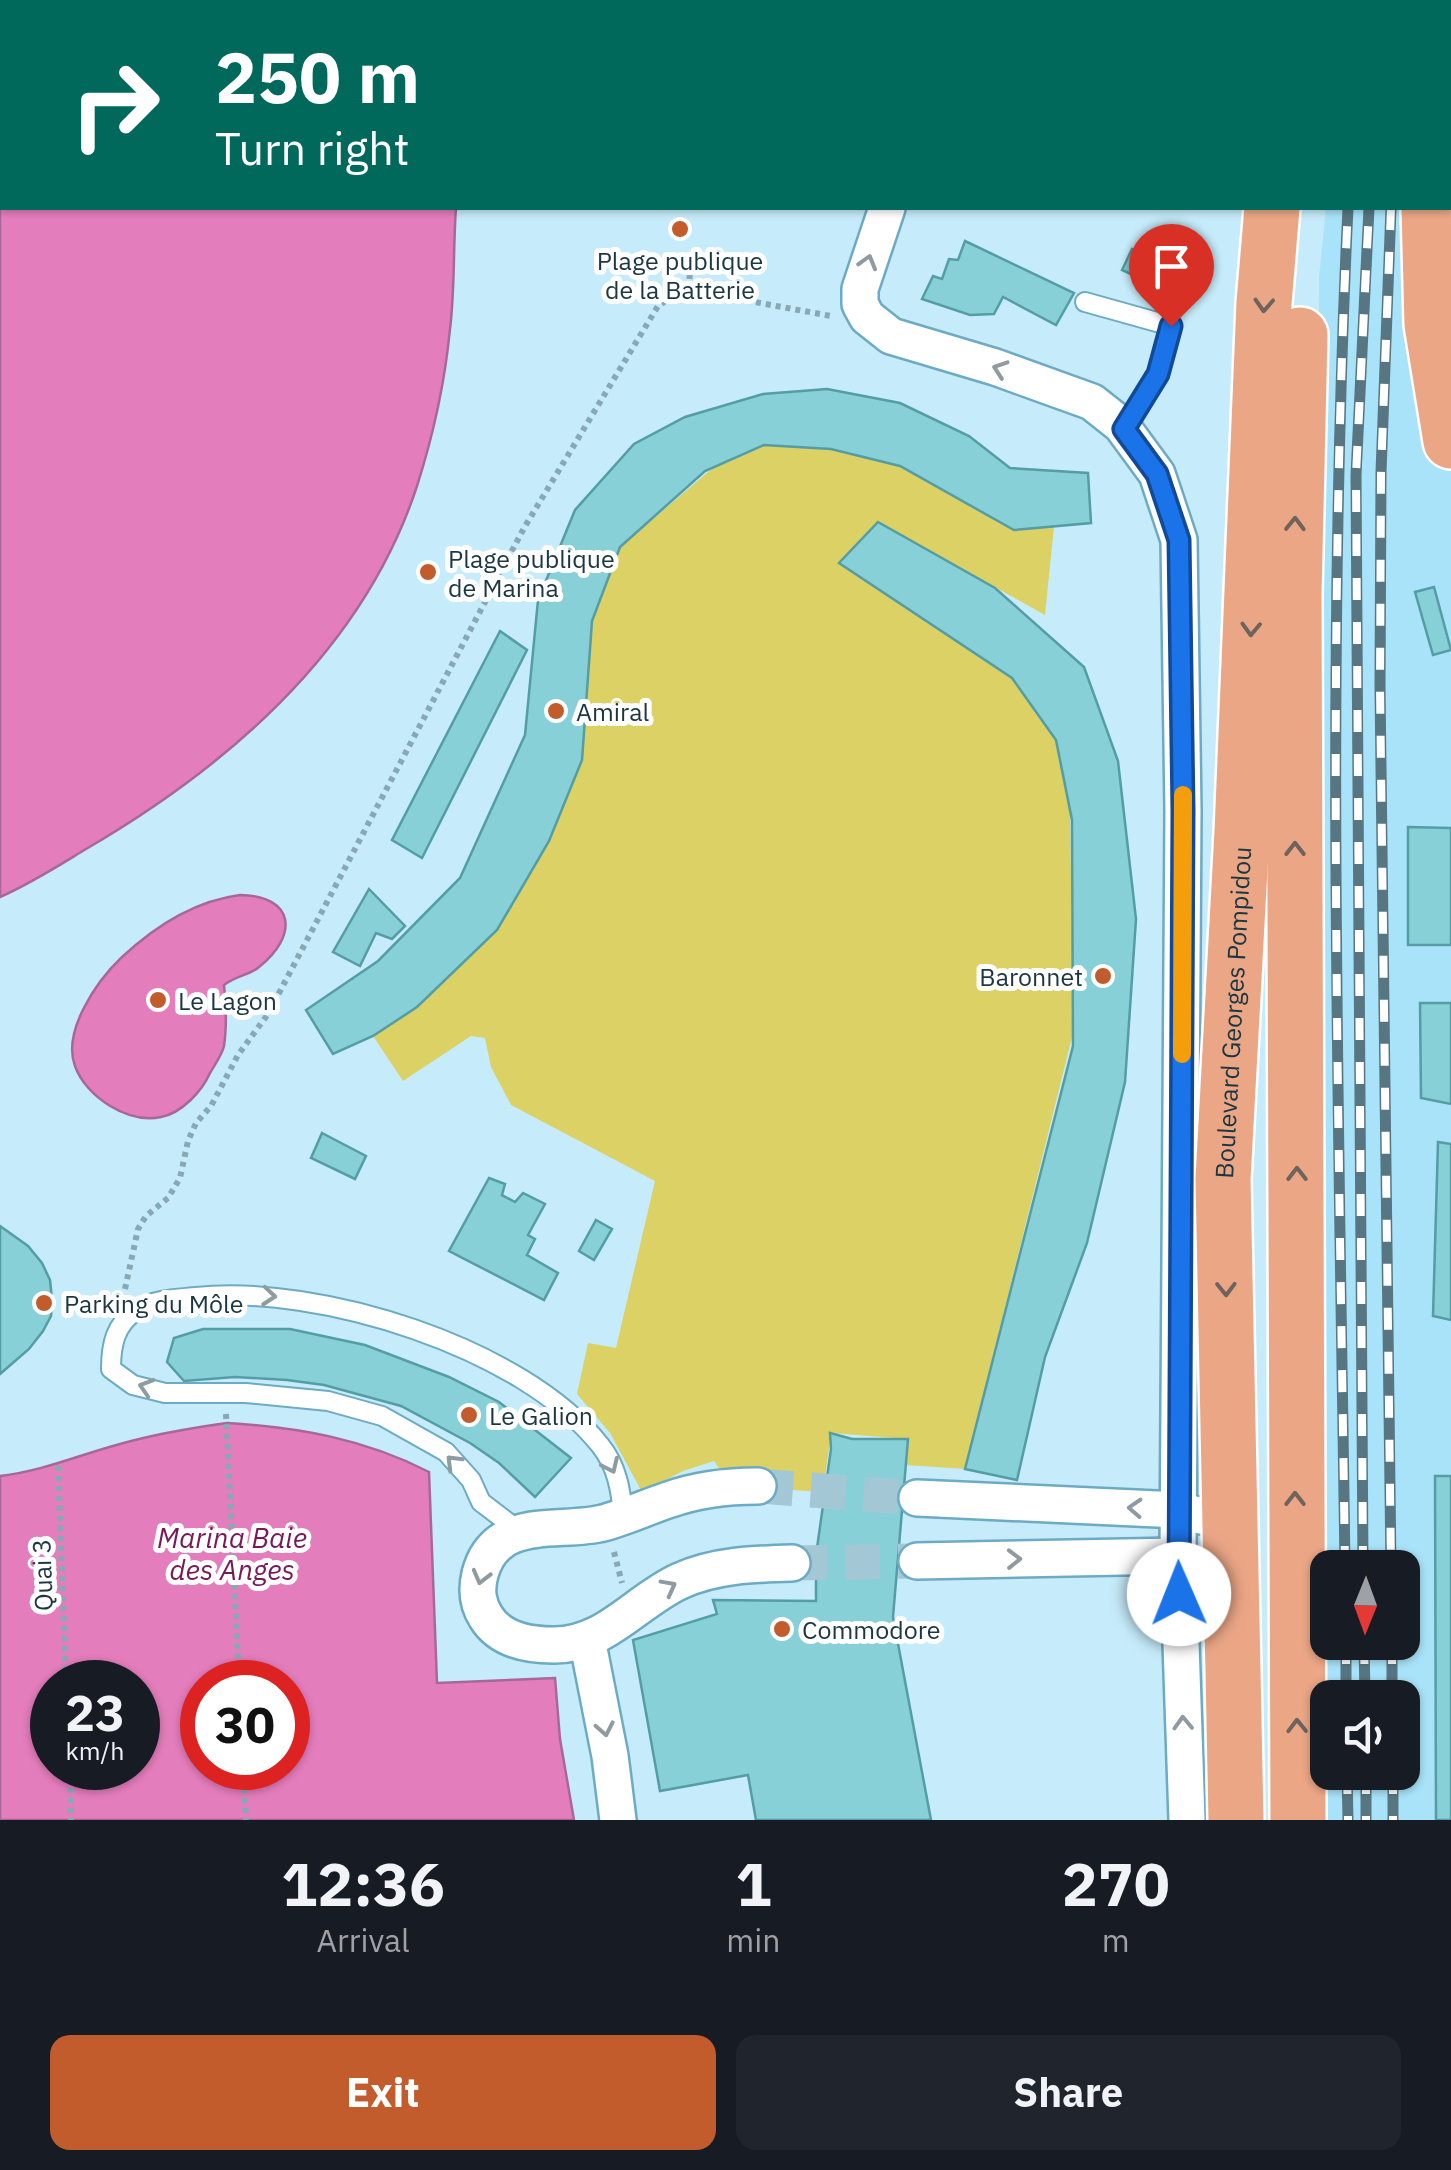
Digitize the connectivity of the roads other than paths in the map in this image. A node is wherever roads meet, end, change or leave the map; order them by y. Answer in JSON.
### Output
{"nodes":[{"id":1,"x":886,"y":210,"type":"edge"},
{"id":2,"x":1272,"y":210,"type":"edge"},
{"id":3,"x":1304,"y":210,"type":"edge"},
{"id":4,"x":1428,"y":210,"type":"edge"},
{"id":5,"x":1085,"y":302,"type":"dead end"},
{"id":6,"x":1124,"y":429,"type":"junction"},
{"id":7,"x":1451,"y":441,"type":"edge"},
{"id":8,"x":1246,"y":737,"type":"junction"},
{"id":9,"x":1183,"y":810,"type":"junction"},
{"id":10,"x":758,"y":1486,"type":"tunnel mouth"},
{"id":11,"x":917,"y":1498,"type":"tunnel mouth"},
{"id":12,"x":1205,"y":1518,"type":"junction"},
{"id":13,"x":607,"y":1521,"type":"junction"},
{"id":14,"x":519,"y":1530,"type":"junction"},
{"id":15,"x":1178,"y":1556,"type":"junction"},
{"id":16,"x":917,"y":1561,"type":"tunnel mouth"},
{"id":17,"x":792,"y":1563,"type":"tunnel mouth"},
{"id":18,"x":1296,"y":1632,"type":"junction"},
{"id":19,"x":1234,"y":1636,"type":"junction"},
{"id":20,"x":588,"y":1640,"type":"junction"},
{"id":21,"x":618,"y":1820,"type":"edge"},
{"id":22,"x":1187,"y":1820,"type":"edge"},
{"id":23,"x":1236,"y":1820,"type":"edge"},
{"id":24,"x":1298,"y":1820,"type":"edge"}],
"edges":[{"from":6,"to":1,"type":"street","one_way":true},
{"from":2,"to":8,"type":"main road","name":"Boulevard Georges Pompidou","one_way":true},
{"from":18,"to":3,"type":"main road","one_way":true},
{"from":4,"to":7,"type":"main road"},
{"from":5,"to":6,"type":"lane"},
{"from":6,"to":9,"type":"street"},
{"from":8,"to":9,"type":"street"},
{"from":8,"to":12,"type":"main road","name":"Boulevard Georges Pompidou","one_way":true},
{"from":9,"to":12,"type":"street"},
{"from":10,"to":13,"type":"street"},
{"from":12,"to":11,"type":"street","one_way":true},
{"from":12,"to":15,"type":"street"},
{"from":12,"to":18,"type":"main road"},
{"from":12,"to":19,"type":"main road","name":"Boulevard Georges Pompidou"},
{"from":13,"to":14,"type":"street"},
{"from":14,"to":13,"type":"lane","one_way":true},
{"from":14,"to":20,"type":"street","one_way":true},
{"from":16,"to":15,"type":"street","one_way":true},
{"from":15,"to":19,"type":"street"},
{"from":22,"to":15,"type":"street","one_way":true},
{"from":20,"to":17,"type":"street","one_way":true},
{"from":24,"to":18,"type":"main road","one_way":true},
{"from":19,"to":23,"type":"main road","name":"Boulevard Georges Pompidou"},
{"from":20,"to":21,"type":"street","one_way":true}]}
